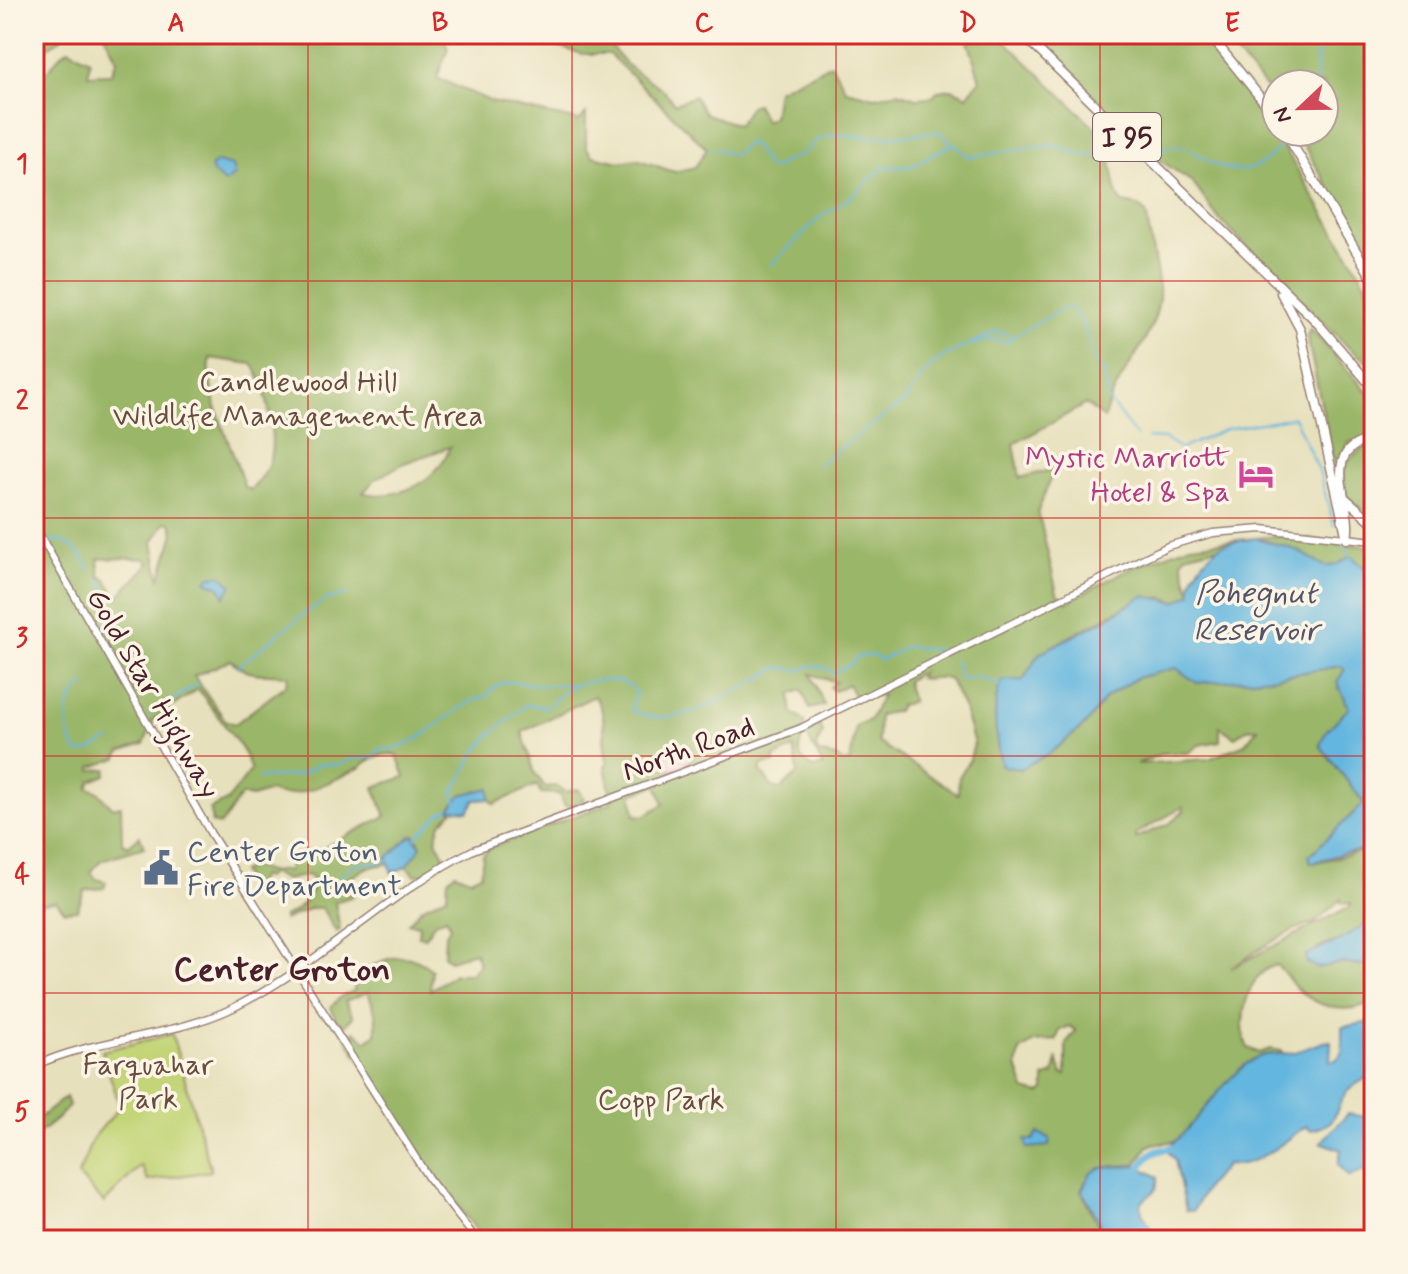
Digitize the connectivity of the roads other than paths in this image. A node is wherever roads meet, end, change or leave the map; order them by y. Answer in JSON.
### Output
{"nodes":[{"id":1,"x":1022,"y":34,"type":"edge"},
{"id":2,"x":1209,"y":34,"type":"edge"},
{"id":3,"x":1260,"y":97,"type":"edge"},
{"id":4,"x":1295,"y":148,"type":"edge"},
{"id":5,"x":1232,"y":239,"type":"junction"},
{"id":6,"x":1374,"y":279,"type":"edge"},
{"id":7,"x":1374,"y":389,"type":"edge"},
{"id":8,"x":1374,"y":439,"type":"edge"},
{"id":9,"x":1342,"y":495,"type":"junction"},
{"id":10,"x":1374,"y":523,"type":"edge"},
{"id":11,"x":34,"y":525,"type":"edge"},
{"id":12,"x":1347,"y":539,"type":"junction"},
{"id":13,"x":1374,"y":541,"type":"edge"},
{"id":14,"x":296,"y":969,"type":"junction"},
{"id":15,"x":34,"y":1066,"type":"edge"},
{"id":16,"x":477,"y":1240,"type":"edge"}],
"edges":[{"from":1,"to":5,"type":"highway","number":"I 95"},
{"from":2,"to":3,"type":"highway"},
{"from":4,"to":6,"type":"highway"},
{"from":5,"to":7,"type":"highway","number":"I 95"},
{"from":5,"to":12,"type":"highway"},
{"from":8,"to":9,"type":"highway"},
{"from":9,"to":10,"type":"highway"},
{"from":9,"to":12,"type":"highway"},
{"from":11,"to":14,"type":"main road","name":"Gold Star Highway"},
{"from":12,"to":13,"type":"main road","name":"North Road"},
{"from":12,"to":14,"type":"main road","name":"North Road"},
{"from":14,"to":15,"type":"main road","name":"North Road"},
{"from":14,"to":16,"type":"main road","name":"Gold Star Highway"}]}
